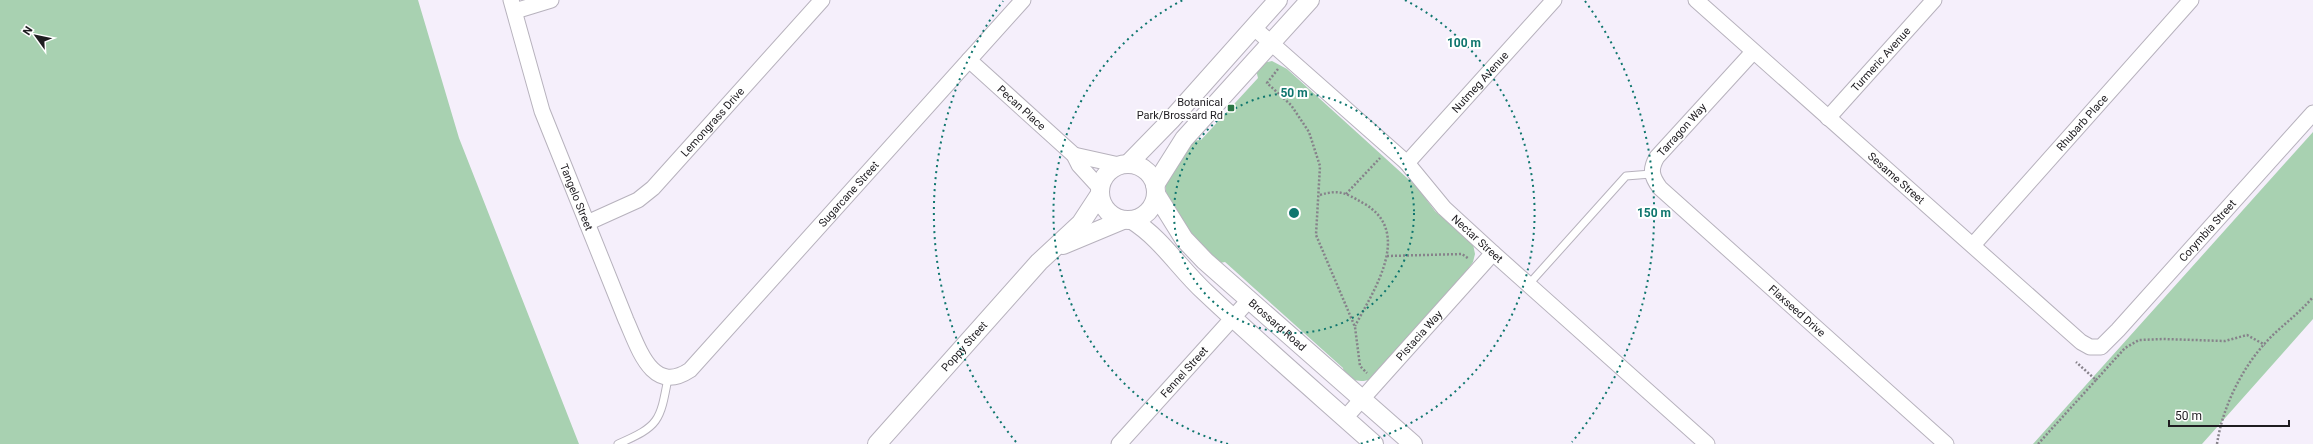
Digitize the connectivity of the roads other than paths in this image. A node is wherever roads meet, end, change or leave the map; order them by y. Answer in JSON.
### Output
{"nodes":[{"id":1,"x":551,"y":0,"type":"edge"},
{"id":2,"x":822,"y":0,"type":"edge"},
{"id":3,"x":1023,"y":0,"type":"edge"},
{"id":4,"x":1278,"y":0,"type":"edge"},
{"id":5,"x":1310,"y":0,"type":"edge"},
{"id":6,"x":1554,"y":0,"type":"edge"},
{"id":7,"x":1696,"y":0,"type":"edge"},
{"id":8,"x":1934,"y":0,"type":"edge"},
{"id":9,"x":2192,"y":0,"type":"edge"},
{"id":10,"x":513,"y":5,"type":"edge"},
{"id":11,"x":1253,"y":27,"type":"junction"},
{"id":12,"x":1271,"y":43,"type":"junction"},
{"id":13,"x":1753,"y":52,"type":"junction"},
{"id":14,"x":970,"y":60,"type":"junction"},
{"id":15,"x":2313,"y":113,"type":"edge"},
{"id":16,"x":1828,"y":118,"type":"junction"},
{"id":17,"x":1074,"y":155,"type":"junction"},
{"id":18,"x":1407,"y":163,"type":"junction"},
{"id":19,"x":1123,"y":164,"type":"junction"},
{"id":20,"x":1651,"y":174,"type":"junction"},
{"id":21,"x":1156,"y":190,"type":"junction"},
{"id":22,"x":1100,"y":191,"type":"junction"},
{"id":23,"x":1127,"y":220,"type":"junction"},
{"id":24,"x":587,"y":223,"type":"junction"},
{"id":25,"x":1973,"y":245,"type":"junction"},
{"id":26,"x":1053,"y":249,"type":"junction"},
{"id":27,"x":1493,"y":252,"type":"junction"},
{"id":28,"x":1529,"y":284,"type":"junction"},
{"id":29,"x":1249,"y":300,"type":"junction"},
{"id":30,"x":1233,"y":317,"type":"junction"},
{"id":31,"x":2101,"y":347,"type":"joint"},
{"id":32,"x":668,"y":378,"type":"junction"},
{"id":33,"x":1363,"y":399,"type":"junction"},
{"id":34,"x":1345,"y":418,"type":"junction"},
{"id":35,"x":618,"y":444,"type":"edge"},
{"id":36,"x":877,"y":444,"type":"edge"},
{"id":37,"x":1119,"y":444,"type":"edge"},
{"id":38,"x":1374,"y":444,"type":"edge"},
{"id":39,"x":1413,"y":444,"type":"edge"},
{"id":40,"x":1707,"y":444,"type":"edge"},
{"id":41,"x":1946,"y":444,"type":"edge"}],
"edges":[{"from":1,"to":10,"type":"street"},
{"from":2,"to":24,"type":"street","name":"Lemongrass Drive"},
{"from":3,"to":14,"type":"street","name":"Sugarcane Street"},
{"from":4,"to":11,"type":"street"},
{"from":5,"to":12,"type":"street"},
{"from":6,"to":18,"type":"street","name":"Nutmeg Avenue"},
{"from":7,"to":13,"type":"street","name":"Sesame Street"},
{"from":8,"to":16,"type":"street","name":"Turmeric Avenue"},
{"from":9,"to":25,"type":"street","name":"Rhubarb Place"},
{"from":10,"to":24,"type":"street","name":"Tangelo Street"},
{"from":11,"to":12,"type":"street","name":"Nectar Street"},
{"from":11,"to":19,"type":"street"},
{"from":12,"to":18,"type":"street","name":"Nectar Street"},
{"from":12,"to":21,"type":"street"},
{"from":13,"to":16,"type":"street","name":"Sesame Street"},
{"from":13,"to":20,"type":"street","name":"Tarragon Way"},
{"from":14,"to":17,"type":"street","name":"Pecan Place"},
{"from":14,"to":32,"type":"street","name":"Sugarcane Street"},
{"from":15,"to":31,"type":"street","name":"Corymbia Street"},
{"from":16,"to":25,"type":"street","name":"Sesame Street"},
{"from":17,"to":19,"type":"street","name":"Pecan Place"},
{"from":17,"to":22,"type":"street","name":"Pecan Place"},
{"from":18,"to":27,"type":"street","name":"Nectar Street"},
{"from":19,"to":21,"type":"street"},
{"from":19,"to":22,"type":"street"},
{"from":20,"to":28,"type":"lane"},
{"from":20,"to":41,"type":"street","name":"Flaxseed Drive"},
{"from":21,"to":23,"type":"street"},
{"from":21,"to":29,"type":"street","name":"Brossard Road"},
{"from":22,"to":23,"type":"street"},
{"from":22,"to":26,"type":"street","name":"Poppy Street"},
{"from":23,"to":26,"type":"street","name":"Poppy Street"},
{"from":23,"to":30,"type":"street"},
{"from":24,"to":32,"type":"street","name":"Tangelo Street"},
{"from":25,"to":31,"type":"street","name":"Sesame Street"},
{"from":26,"to":36,"type":"street","name":"Poppy Street"},
{"from":27,"to":28,"type":"street","name":"Nectar Street"},
{"from":27,"to":33,"type":"street","name":"Pistacia Way"},
{"from":28,"to":40,"type":"street","name":"Nectar Street"},
{"from":29,"to":30,"type":"street","name":"Fennel Street"},
{"from":29,"to":33,"type":"street","name":"Brossard Road"},
{"from":30,"to":34,"type":"street"},
{"from":30,"to":37,"type":"street","name":"Fennel Street"},
{"from":32,"to":35,"type":"lane"},
{"from":33,"to":34,"type":"street","name":"Pistacia Way"},
{"from":33,"to":39,"type":"street","name":"Brossard Road"},
{"from":34,"to":38,"type":"street"}]}
